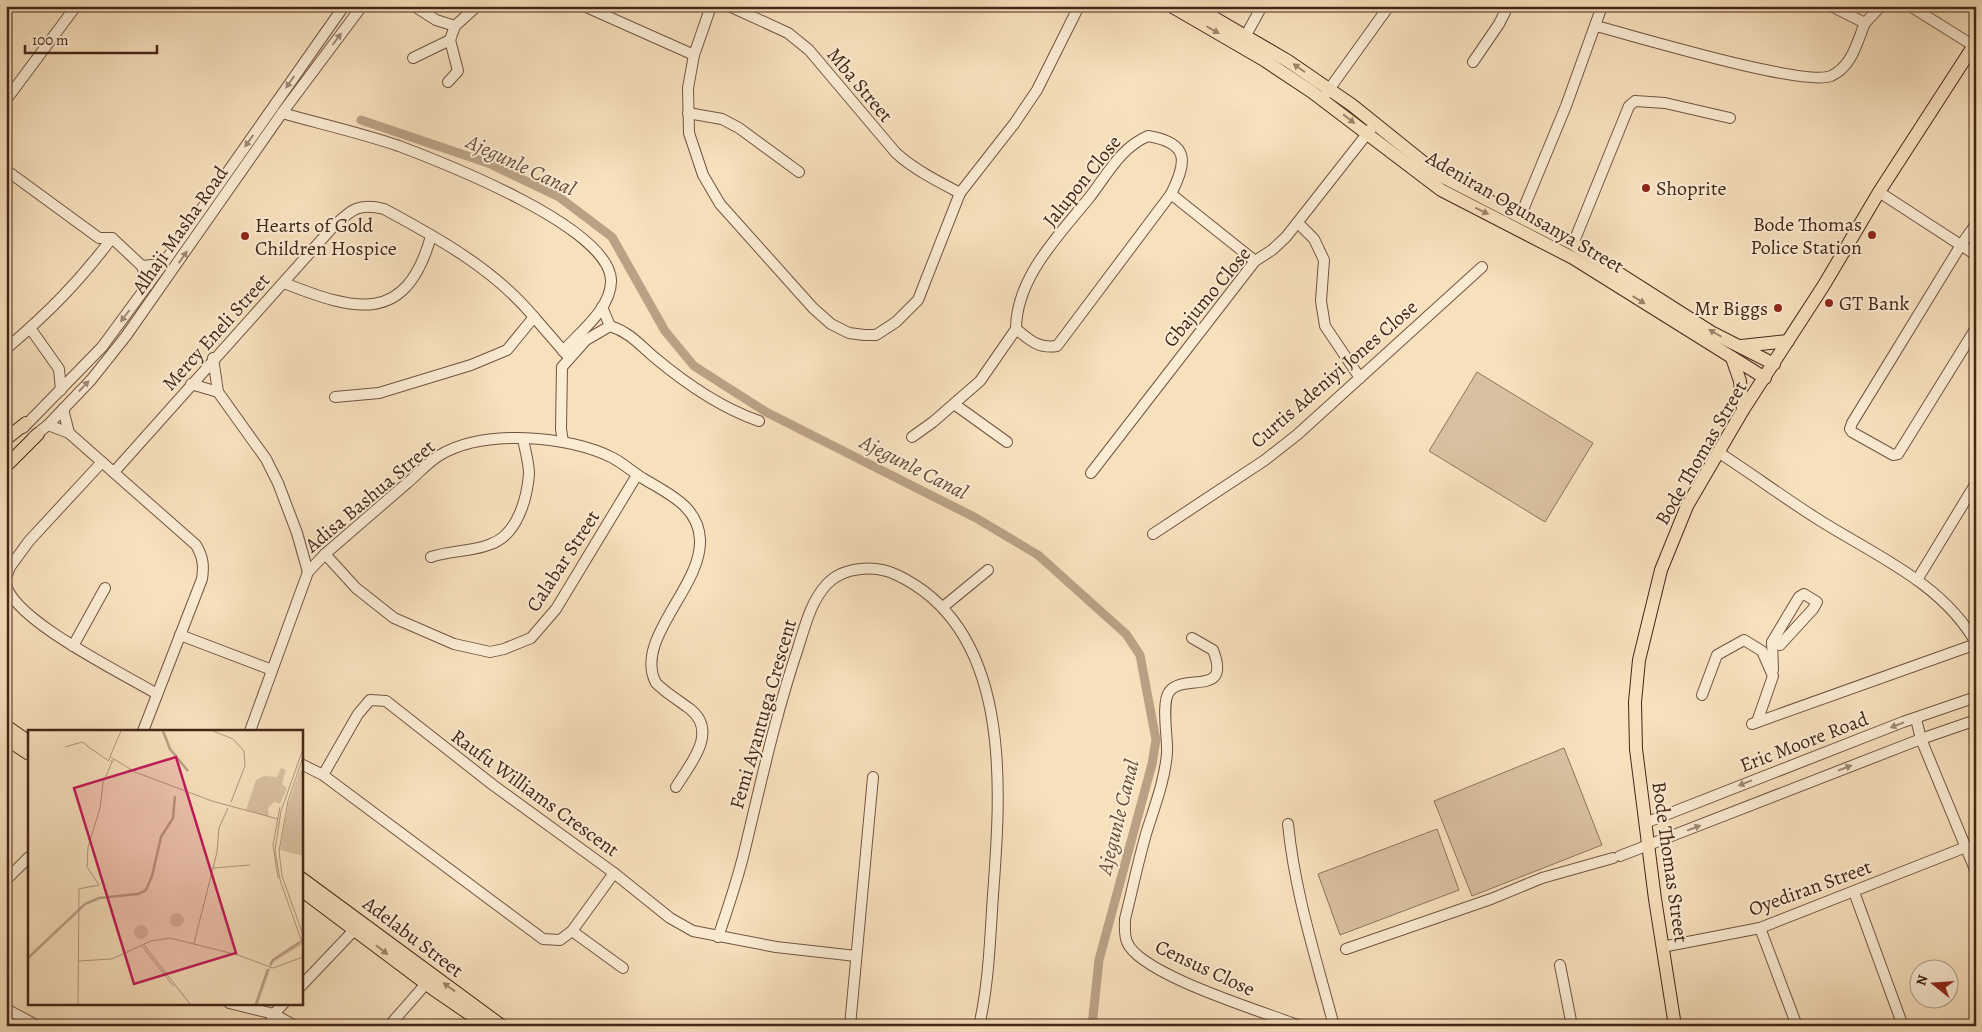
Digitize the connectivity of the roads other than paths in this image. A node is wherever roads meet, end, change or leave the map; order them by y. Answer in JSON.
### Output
{"nodes":[{"id":1,"x":76,"y":6,"type":"edge"},
{"id":2,"x":344,"y":6,"type":"edge"},
{"id":3,"x":362,"y":6,"type":"edge"},
{"id":4,"x":414,"y":6,"type":"edge"},
{"id":5,"x":477,"y":6,"type":"edge"},
{"id":6,"x":584,"y":6,"type":"edge"},
{"id":7,"x":711,"y":6,"type":"edge"},
{"id":8,"x":730,"y":6,"type":"edge"},
{"id":9,"x":1079,"y":6,"type":"edge"},
{"id":10,"x":1171,"y":6,"type":"edge"},
{"id":11,"x":1194,"y":6,"type":"edge"},
{"id":12,"x":1262,"y":6,"type":"edge"},
{"id":13,"x":1389,"y":6,"type":"edge"},
{"id":14,"x":1508,"y":6,"type":"edge"},
{"id":15,"x":1602,"y":6,"type":"edge"},
{"id":16,"x":1831,"y":6,"type":"edge"},
{"id":17,"x":1880,"y":6,"type":"edge"},
{"id":18,"x":1910,"y":6,"type":"edge"},
{"id":19,"x":606,"y":10,"type":"edge"},
{"id":20,"x":1865,"y":23,"type":"junction"},
{"id":21,"x":455,"y":26,"type":"junction"},
{"id":22,"x":1596,"y":26,"type":"junction"},
{"id":23,"x":1246,"y":36,"type":"junction"},
{"id":24,"x":450,"y":40,"type":"junction"},
{"id":25,"x":1975,"y":44,"type":"edge"},
{"id":26,"x":694,"y":55,"type":"junction"},
{"id":27,"x":413,"y":58,"type":"dead end"},
{"id":28,"x":1473,"y":62,"type":"dead end"},
{"id":29,"x":448,"y":82,"type":"dead end"},
{"id":30,"x":1325,"y":95,"type":"junction"},
{"id":31,"x":6,"y":100,"type":"edge"},
{"id":32,"x":285,"y":110,"type":"junction"},
{"id":33,"x":688,"y":113,"type":"junction"},
{"id":34,"x":1730,"y":118,"type":"dead end"},
{"id":35,"x":1371,"y":129,"type":"junction"},
{"id":36,"x":6,"y":170,"type":"edge"},
{"id":37,"x":799,"y":172,"type":"dead end"},
{"id":38,"x":1879,"y":192,"type":"junction"},
{"id":39,"x":960,"y":193,"type":"junction"},
{"id":40,"x":1171,"y":194,"type":"junction"},
{"id":41,"x":1520,"y":217,"type":"junction"},
{"id":42,"x":1298,"y":223,"type":"junction"},
{"id":43,"x":1976,"y":224,"type":"edge"},
{"id":44,"x":431,"y":236,"type":"junction"},
{"id":45,"x":112,"y":238,"type":"junction"},
{"id":46,"x":1573,"y":244,"type":"junction"},
{"id":47,"x":1961,"y":245,"type":"junction"},
{"id":48,"x":1976,"y":255,"type":"edge"},
{"id":49,"x":1255,"y":261,"type":"junction"},
{"id":50,"x":163,"y":264,"type":"junction"},
{"id":51,"x":142,"y":266,"type":"junction"},
{"id":52,"x":1482,"y":267,"type":"dead end"},
{"id":53,"x":1609,"y":274,"type":"junction"},
{"id":54,"x":284,"y":283,"type":"junction"},
{"id":55,"x":148,"y":285,"type":"junction"},
{"id":56,"x":602,"y":308,"type":"junction"},
{"id":57,"x":534,"y":317,"type":"junction"},
{"id":58,"x":610,"y":326,"type":"junction"},
{"id":59,"x":30,"y":328,"type":"junction"},
{"id":60,"x":1016,"y":328,"type":"junction"},
{"id":61,"x":1976,"y":328,"type":"edge"},
{"id":62,"x":1788,"y":341,"type":"junction"},
{"id":63,"x":8,"y":345,"type":"edge"},
{"id":64,"x":1735,"y":352,"type":"junction"},
{"id":65,"x":566,"y":354,"type":"junction"},
{"id":66,"x":214,"y":358,"type":"junction"},
{"id":67,"x":1774,"y":364,"type":"junction"},
{"id":68,"x":81,"y":369,"type":"junction"},
{"id":69,"x":59,"y":370,"type":"junction"},
{"id":70,"x":1360,"y":378,"type":"junction"},
{"id":71,"x":1765,"y":378,"type":"junction"},
{"id":72,"x":191,"y":384,"type":"junction"},
{"id":73,"x":61,"y":390,"type":"junction"},
{"id":74,"x":218,"y":392,"type":"junction"},
{"id":75,"x":335,"y":397,"type":"dead end"},
{"id":76,"x":954,"y":404,"type":"junction"},
{"id":77,"x":63,"y":409,"type":"junction"},
{"id":78,"x":1743,"y":410,"type":"junction"},
{"id":79,"x":759,"y":422,"type":"dead end"},
{"id":80,"x":26,"y":424,"type":"junction"},
{"id":81,"x":43,"y":429,"type":"junction"},
{"id":82,"x":69,"y":433,"type":"junction"},
{"id":83,"x":912,"y":437,"type":"dead end"},
{"id":84,"x":6,"y":439,"type":"edge"},
{"id":85,"x":523,"y":439,"type":"junction"},
{"id":86,"x":563,"y":442,"type":"junction"},
{"id":87,"x":1007,"y":442,"type":"dead end"},
{"id":88,"x":6,"y":444,"type":"edge"},
{"id":89,"x":1718,"y":452,"type":"junction"},
{"id":90,"x":6,"y":456,"type":"edge"},
{"id":91,"x":102,"y":462,"type":"junction"},
{"id":92,"x":6,"y":466,"type":"edge"},
{"id":93,"x":114,"y":472,"type":"junction"},
{"id":94,"x":1090,"y":474,"type":"dead end"},
{"id":95,"x":638,"y":475,"type":"junction"},
{"id":96,"x":1976,"y":483,"type":"edge"},
{"id":97,"x":1154,"y":534,"type":"dead end"},
{"id":98,"x":325,"y":554,"type":"junction"},
{"id":99,"x":431,"y":557,"type":"dead end"},
{"id":100,"x":988,"y":570,"type":"dead end"},
{"id":101,"x":308,"y":572,"type":"junction"},
{"id":102,"x":6,"y":578,"type":"edge"},
{"id":103,"x":1917,"y":580,"type":"junction"},
{"id":104,"x":6,"y":583,"type":"edge"},
{"id":105,"x":105,"y":588,"type":"dead end"},
{"id":106,"x":943,"y":606,"type":"junction"},
{"id":107,"x":180,"y":635,"type":"junction"},
{"id":108,"x":1192,"y":638,"type":"dead end"},
{"id":109,"x":1772,"y":642,"type":"junction"},
{"id":110,"x":1976,"y":643,"type":"edge"},
{"id":111,"x":72,"y":646,"type":"junction"},
{"id":112,"x":272,"y":670,"type":"junction"},
{"id":113,"x":1773,"y":676,"type":"junction"},
{"id":114,"x":157,"y":694,"type":"junction"},
{"id":115,"x":1702,"y":694,"type":"dead end"},
{"id":116,"x":1976,"y":697,"type":"edge"},
{"id":117,"x":1916,"y":719,"type":"junction"},
{"id":118,"x":1976,"y":720,"type":"edge"},
{"id":119,"x":6,"y":726,"type":"edge"},
{"id":120,"x":143,"y":730,"type":"edge"},
{"id":121,"x":250,"y":730,"type":"edge"},
{"id":122,"x":1921,"y":738,"type":"junction"},
{"id":123,"x":6,"y":739,"type":"edge"},
{"id":124,"x":28,"y":741,"type":"edge"},
{"id":125,"x":28,"y":753,"type":"edge"},
{"id":126,"x":302,"y":764,"type":"edge"},
{"id":127,"x":323,"y":775,"type":"junction"},
{"id":128,"x":873,"y":777,"type":"dead end"},
{"id":129,"x":676,"y":787,"type":"dead end"},
{"id":130,"x":1645,"y":823,"type":"junction"},
{"id":131,"x":1288,"y":824,"type":"dead end"},
{"id":132,"x":1648,"y":845,"type":"junction"},
{"id":133,"x":1966,"y":847,"type":"junction"},
{"id":134,"x":28,"y":858,"type":"edge"},
{"id":135,"x":1976,"y":872,"type":"edge"},
{"id":136,"x":614,"y":873,"type":"junction"},
{"id":137,"x":302,"y":879,"type":"edge"},
{"id":138,"x":6,"y":880,"type":"edge"},
{"id":139,"x":302,"y":891,"type":"edge"},
{"id":140,"x":1854,"y":892,"type":"junction"},
{"id":141,"x":359,"y":925,"type":"junction"},
{"id":142,"x":1760,"y":928,"type":"junction"},
{"id":143,"x":572,"y":931,"type":"junction"},
{"id":144,"x":718,"y":938,"type":"junction"},
{"id":145,"x":1662,"y":947,"type":"junction"},
{"id":146,"x":1346,"y":949,"type":"dead end"},
{"id":147,"x":856,"y":956,"type":"junction"},
{"id":148,"x":1560,"y":965,"type":"dead end"},
{"id":149,"x":623,"y":968,"type":"dead end"},
{"id":150,"x":430,"y":980,"type":"junction"},
{"id":151,"x":302,"y":985,"type":"edge"},
{"id":152,"x":233,"y":1004,"type":"edge"},
{"id":153,"x":283,"y":1004,"type":"edge"},
{"id":154,"x":6,"y":1009,"type":"edge"},
{"id":155,"x":274,"y":1014,"type":"junction"},
{"id":156,"x":38,"y":1026,"type":"edge"},
{"id":157,"x":269,"y":1026,"type":"edge"},
{"id":158,"x":295,"y":1026,"type":"edge"},
{"id":159,"x":389,"y":1026,"type":"edge"},
{"id":160,"x":487,"y":1026,"type":"edge"},
{"id":161,"x":502,"y":1026,"type":"edge"},
{"id":162,"x":850,"y":1026,"type":"edge"},
{"id":163,"x":979,"y":1026,"type":"edge"},
{"id":164,"x":1300,"y":1026,"type":"edge"},
{"id":165,"x":1334,"y":1026,"type":"edge"},
{"id":166,"x":1572,"y":1026,"type":"edge"},
{"id":167,"x":1675,"y":1026,"type":"edge"},
{"id":168,"x":1796,"y":1026,"type":"edge"},
{"id":169,"x":1903,"y":1026,"type":"edge"}],
"edges":[{"from":1,"to":31,"type":"street"},
{"from":2,"to":50,"type":"street","name":"Alhaji Masha Road","one_way":true},
{"from":32,"to":3,"type":"street","name":"Alhaji Masha Road","one_way":true},
{"from":4,"to":21,"type":"street"},
{"from":5,"to":21,"type":"street"},
{"from":6,"to":19,"type":"street"},
{"from":7,"to":26,"type":"street"},
{"from":8,"to":39,"type":"street","name":"Mba Street"},
{"from":9,"to":39,"type":"street"},
{"from":10,"to":30,"type":"main road","name":"Adeniran Ogunsanya Street","one_way":true},
{"from":11,"to":23,"type":"main road","name":"Adeniran Ogunsanya Street"},
{"from":12,"to":23,"type":"street"},
{"from":13,"to":30,"type":"street"},
{"from":14,"to":28,"type":"street"},
{"from":15,"to":22,"type":"street"},
{"from":16,"to":20,"type":"street"},
{"from":17,"to":20,"type":"street"},
{"from":18,"to":25,"type":"street"},
{"from":19,"to":26,"type":"street"},
{"from":20,"to":22,"type":"street"},
{"from":21,"to":24,"type":"street"},
{"from":22,"to":41,"type":"street"},
{"from":30,"to":23,"type":"main road","name":"Adeniran Ogunsanya Street","one_way":true},
{"from":24,"to":27,"type":"street"},
{"from":24,"to":29,"type":"street"},
{"from":25,"to":38,"type":"main road","name":"Bode Thomas Street"},
{"from":26,"to":33,"type":"street"},
{"from":30,"to":35,"type":"main road","name":"Adeniran Ogunsanya Street"},
{"from":32,"to":56,"type":"street"},
{"from":77,"to":32,"type":"street","name":"Alhaji Masha Road","one_way":true},
{"from":33,"to":37,"type":"street"},
{"from":33,"to":39,"type":"street"},
{"from":34,"to":46,"type":"street"},
{"from":35,"to":41,"type":"main road","name":"Adeniran Ogunsanya Street"},
{"from":35,"to":42,"type":"street","name":"Gbajumo Close"},
{"from":35,"to":53,"type":"main road","name":"Adeniran Ogunsanya Street","one_way":true},
{"from":36,"to":45,"type":"street"},
{"from":38,"to":47,"type":"street"},
{"from":38,"to":62,"type":"main road","name":"Bode Thomas Street"},
{"from":40,"to":49,"type":"street"},
{"from":40,"to":60,"type":"street","name":"Jalupon Close"},
{"from":40,"to":60,"type":"street","name":"Jalupon Close"},
{"from":41,"to":46,"type":"main road","name":"Adeniran Ogunsanya Street"},
{"from":42,"to":49,"type":"street","name":"Gbajumo Close"},
{"from":42,"to":70,"type":"street"},
{"from":43,"to":47,"type":"street"},
{"from":44,"to":54,"type":"street","name":"Mercy Eneli Street"},
{"from":44,"to":54,"type":"street"},
{"from":44,"to":57,"type":"street","name":"Mercy Eneli Street"},
{"from":45,"to":51,"type":"street"},
{"from":45,"to":59,"type":"street"},
{"from":46,"to":53,"type":"main road","name":"Adeniran Ogunsanya Street"},
{"from":47,"to":48,"type":"street"},
{"from":47,"to":61,"type":"street"},
{"from":49,"to":94,"type":"street","name":"Gbajumo Close"},
{"from":50,"to":51,"type":"street"},
{"from":50,"to":55,"type":"street","name":"Alhaji Masha Road"},
{"from":51,"to":55,"type":"street"},
{"from":52,"to":70,"type":"street","name":"Curtis Adeniyi Jones Close"},
{"from":53,"to":64,"type":"main road","name":"Adeniran Ogunsanya Street"},
{"from":54,"to":66,"type":"street","name":"Mercy Eneli Street"},
{"from":55,"to":68,"type":"street","name":"Alhaji Masha Road","one_way":true},
{"from":56,"to":58,"type":"street"},
{"from":56,"to":65,"type":"street"},
{"from":57,"to":65,"type":"street","name":"Mercy Eneli Street"},
{"from":57,"to":75,"type":"street"},
{"from":58,"to":65,"type":"street"},
{"from":58,"to":79,"type":"street"},
{"from":59,"to":63,"type":"street"},
{"from":59,"to":69,"type":"street"},
{"from":60,"to":76,"type":"street","name":"Jalupon Close"},
{"from":62,"to":64,"type":"main road"},
{"from":62,"to":67,"type":"main road","name":"Bode Thomas Street"},
{"from":64,"to":67,"type":"main road","name":"Adeniran Ogunsanya Street"},
{"from":64,"to":71,"type":"main road","name":"Adeniran Ogunsanya Street"},
{"from":64,"to":78,"type":"main road"},
{"from":65,"to":86,"type":"street"},
{"from":66,"to":72,"type":"street","name":"Mercy Eneli Street"},
{"from":66,"to":74,"type":"street"},
{"from":67,"to":71,"type":"main road","name":"Bode Thomas Street"},
{"from":68,"to":69,"type":"street"},
{"from":68,"to":73,"type":"street","name":"Alhaji Masha Road"},
{"from":69,"to":73,"type":"street"},
{"from":70,"to":97,"type":"street","name":"Curtis Adeniyi Jones Close"},
{"from":71,"to":78,"type":"main road","name":"Bode Thomas Street"},
{"from":72,"to":74,"type":"street"},
{"from":72,"to":93,"type":"street","name":"Mercy Eneli Street"},
{"from":73,"to":80,"type":"street","name":"Alhaji Masha Road"},
{"from":74,"to":101,"type":"street"},
{"from":76,"to":83,"type":"street","name":"Jalupon Close"},
{"from":76,"to":87,"type":"street"},
{"from":77,"to":81,"type":"street","name":"Alhaji Masha Road"},
{"from":77,"to":82,"type":"street"},
{"from":78,"to":89,"type":"main road","name":"Bode Thomas Street"},
{"from":80,"to":84,"type":"main road"},
{"from":80,"to":88,"type":"street","name":"Alhaji Masha Road"},
{"from":81,"to":82,"type":"street"},
{"from":81,"to":90,"type":"street","name":"Alhaji Masha Road"},
{"from":81,"to":92,"type":"main road"},
{"from":82,"to":91,"type":"street"},
{"from":85,"to":86,"type":"street","name":"Adisa Bashua Street"},
{"from":85,"to":98,"type":"street","name":"Adisa Bashua Street"},
{"from":85,"to":99,"type":"street"},
{"from":86,"to":95,"type":"street","name":"Adisa Bashua Street"},
{"from":89,"to":103,"type":"street"},
{"from":89,"to":130,"type":"main road","name":"Bode Thomas Street"},
{"from":91,"to":93,"type":"street"},
{"from":91,"to":102,"type":"street"},
{"from":93,"to":107,"type":"street"},
{"from":95,"to":98,"type":"street","name":"Calabar Street"},
{"from":95,"to":129,"type":"street","name":"Adisa Bashua Street"},
{"from":96,"to":103,"type":"street"},
{"from":98,"to":101,"type":"street","name":"Adisa Bashua Street"},
{"from":100,"to":106,"type":"street"},
{"from":101,"to":112,"type":"street","name":"Adisa Bashua Street"},
{"from":103,"to":110,"type":"street"},
{"from":104,"to":111,"type":"street"},
{"from":105,"to":111,"type":"street"},
{"from":106,"to":144,"type":"street","name":"Femi Ayantuga Crescent"},
{"from":106,"to":163,"type":"street","name":"Femi Ayantuga Crescent"},
{"from":107,"to":112,"type":"street"},
{"from":107,"to":114,"type":"street"},
{"from":108,"to":164,"type":"street","name":"Census Close"},
{"from":109,"to":109,"type":"street"},
{"from":109,"to":113,"type":"street"},
{"from":110,"to":113,"type":"street"},
{"from":111,"to":114,"type":"street"},
{"from":112,"to":121,"type":"street","name":"Adisa Bashua Street"},
{"from":113,"to":115,"type":"street"},
{"from":114,"to":120,"type":"street"},
{"from":116,"to":117,"type":"street","name":"Eric Moore Road"},
{"from":117,"to":122,"type":"street"},
{"from":117,"to":130,"type":"street","name":"Eric Moore Road","one_way":true},
{"from":118,"to":122,"type":"street","name":"Eric Moore Road"},
{"from":119,"to":124,"type":"main road"},
{"from":132,"to":122,"type":"street","name":"Eric Moore Road","one_way":true},
{"from":122,"to":133,"type":"street"},
{"from":123,"to":125,"type":"main road"},
{"from":126,"to":127,"type":"street"},
{"from":127,"to":136,"type":"street","name":"Raufu Williams Crescent"},
{"from":127,"to":143,"type":"street"},
{"from":128,"to":147,"type":"street"},
{"from":130,"to":132,"type":"main road","name":"Bode Thomas Street"},
{"from":131,"to":165,"type":"street"},
{"from":132,"to":145,"type":"main road","name":"Bode Thomas Street"},
{"from":132,"to":146,"type":"street","name":"Eric Moore Road"},
{"from":133,"to":135,"type":"street"},
{"from":133,"to":140,"type":"street","name":"Oyediran Street"},
{"from":134,"to":138,"type":"street"},
{"from":136,"to":143,"type":"street","name":"Raufu Williams Crescent"},
{"from":136,"to":144,"type":"street"},
{"from":137,"to":141,"type":"main road","name":"Adelabu Street"},
{"from":139,"to":141,"type":"main road","name":"Adelabu Street"},
{"from":140,"to":142,"type":"street","name":"Oyediran Street"},
{"from":140,"to":169,"type":"street"},
{"from":141,"to":150,"type":"main road","name":"Adelabu Street"},
{"from":141,"to":151,"type":"street"},
{"from":142,"to":145,"type":"street","name":"Oyediran Street"},
{"from":142,"to":168,"type":"street"},
{"from":143,"to":149,"type":"street"},
{"from":144,"to":147,"type":"street"},
{"from":145,"to":167,"type":"main road","name":"Bode Thomas Street"},
{"from":147,"to":162,"type":"street"},
{"from":148,"to":166,"type":"street"},
{"from":150,"to":159,"type":"street"},
{"from":150,"to":160,"type":"main road","name":"Adelabu Street"},
{"from":161,"to":150,"type":"main road","name":"Adelabu Street","one_way":true},
{"from":152,"to":155,"type":"street"},
{"from":153,"to":155,"type":"street"},
{"from":154,"to":156,"type":"street"},
{"from":155,"to":157,"type":"street"},
{"from":155,"to":158,"type":"street"}]}
